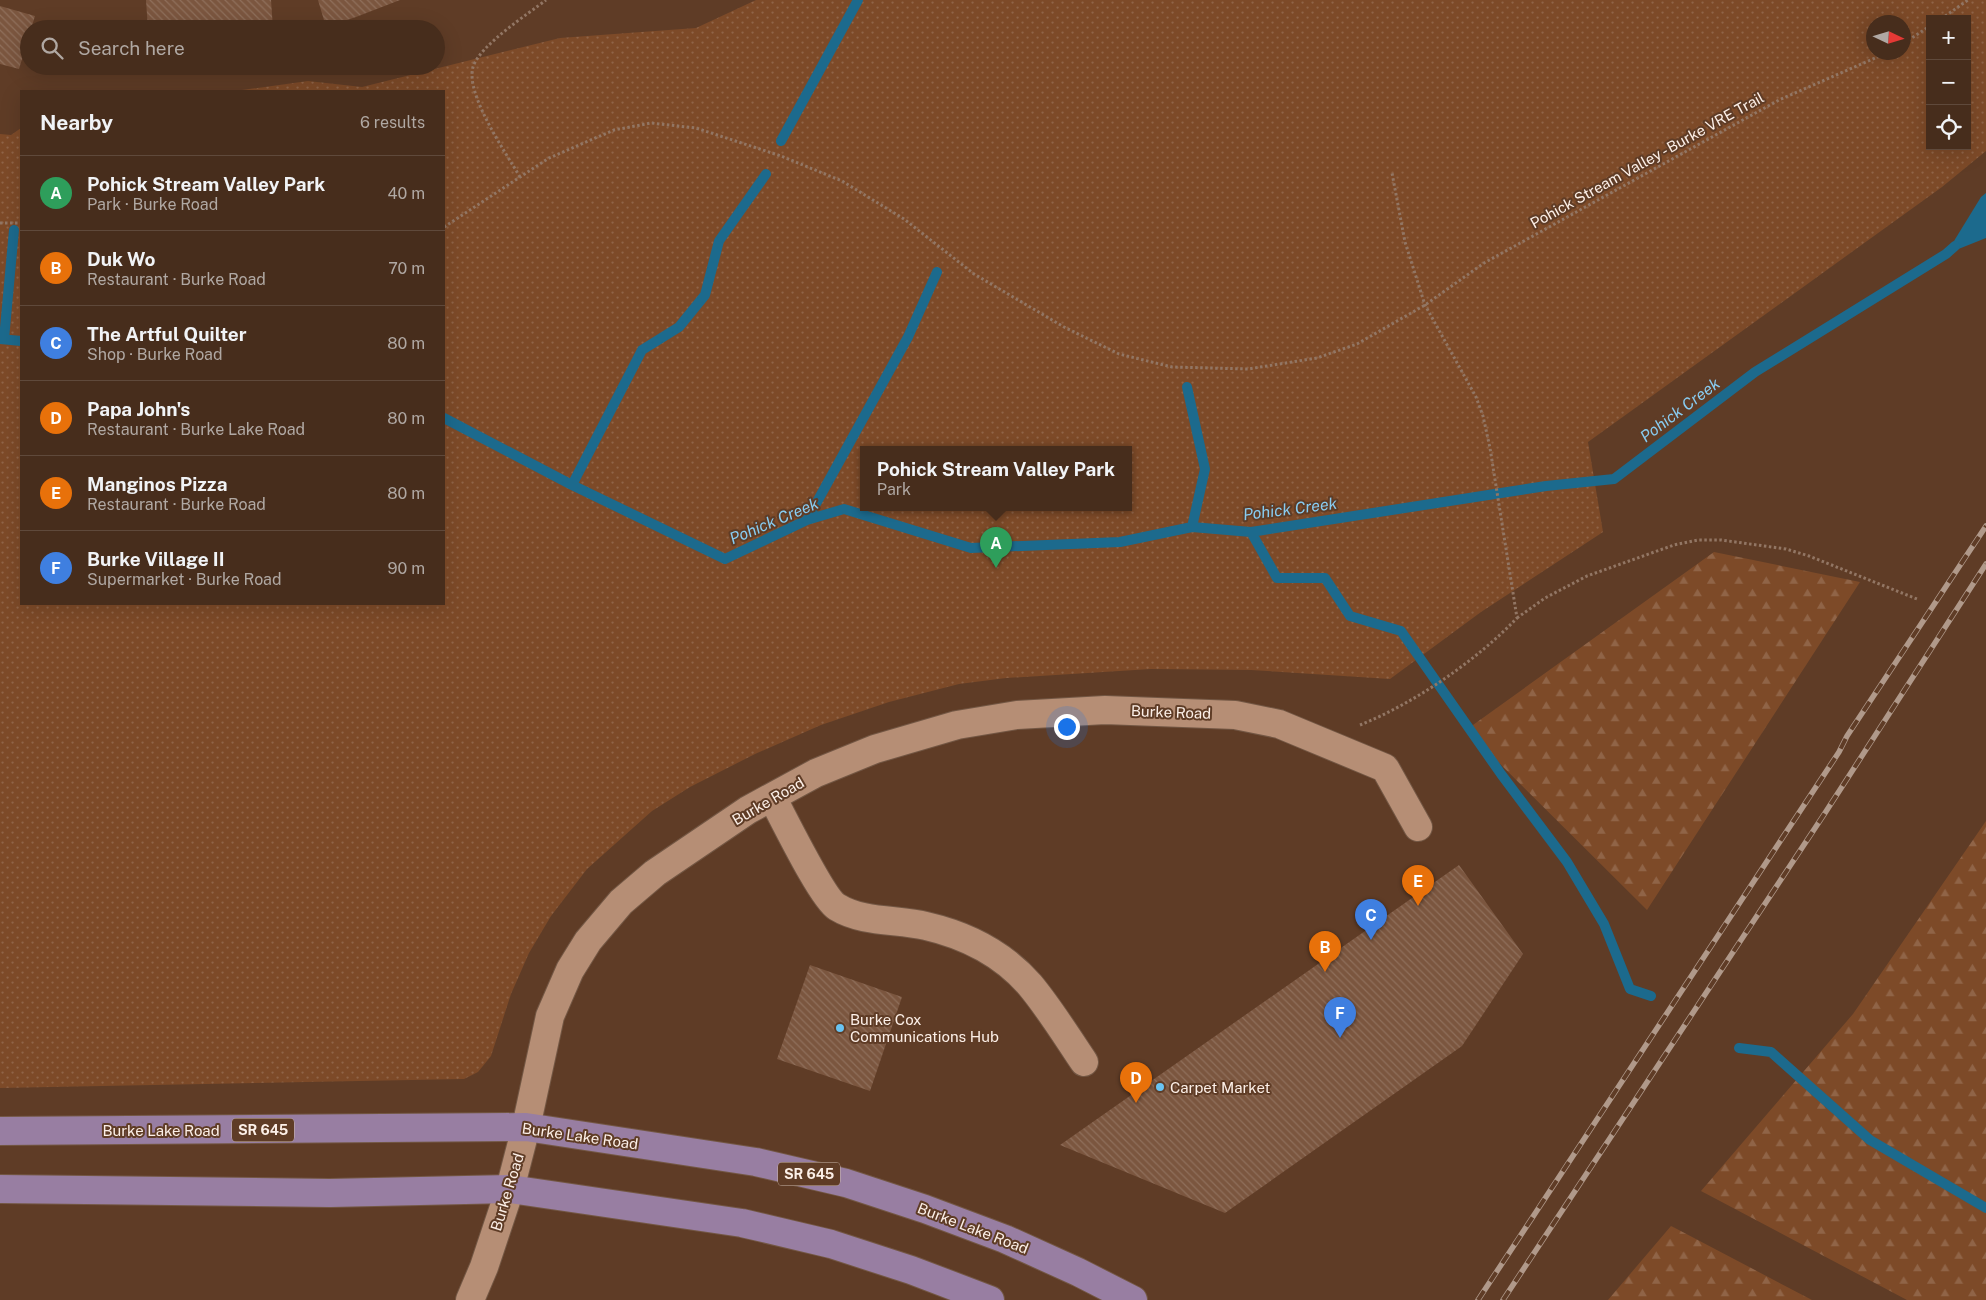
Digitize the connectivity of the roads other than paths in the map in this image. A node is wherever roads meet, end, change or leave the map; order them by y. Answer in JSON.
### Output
{"nodes":[{"id":1,"x":772,"y":797,"type":"junction"},
{"id":2,"x":1418,"y":826,"type":"dead end"},
{"id":3,"x":1084,"y":1062,"type":"dead end"},
{"id":4,"x":526,"y":1126,"type":"junction"},
{"id":5,"x":0,"y":1131,"type":"edge"},
{"id":6,"x":0,"y":1189,"type":"edge"},
{"id":7,"x":510,"y":1189,"type":"junction"},
{"id":8,"x":470,"y":1300,"type":"edge"},
{"id":9,"x":990,"y":1300,"type":"edge"},
{"id":10,"x":1133,"y":1300,"type":"edge"}],
"edges":[{"from":1,"to":2,"type":"street","name":"Burke Road"},
{"from":1,"to":3,"type":"street"},
{"from":1,"to":4,"type":"street","name":"Burke Road"},
{"from":4,"to":5,"type":"main road","name":"Burke Lake Road","number":"SR 645"},
{"from":4,"to":7,"type":"street","name":"Burke Road"},
{"from":4,"to":10,"type":"main road","name":"Burke Lake Road","number":"SR 645"},
{"from":6,"to":7,"type":"main road"},
{"from":7,"to":8,"type":"street","name":"Burke Road"},
{"from":7,"to":9,"type":"main road"}]}
